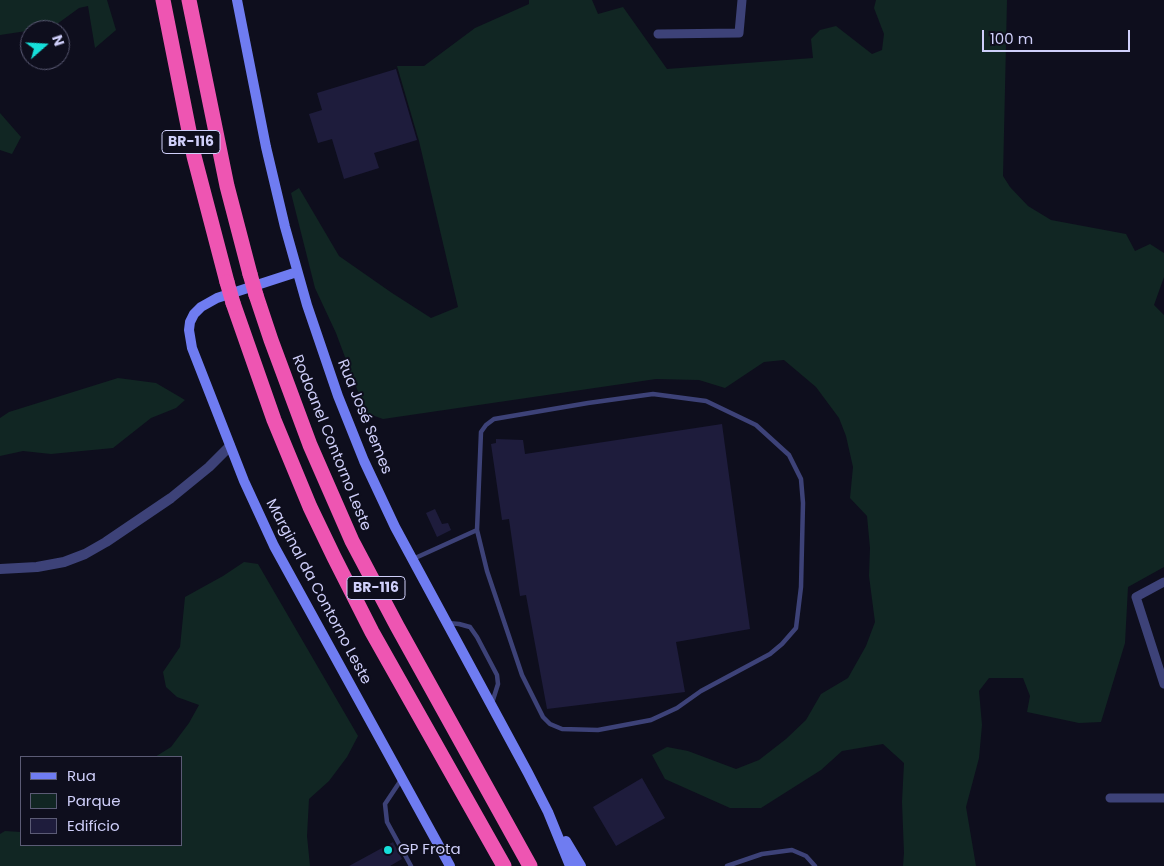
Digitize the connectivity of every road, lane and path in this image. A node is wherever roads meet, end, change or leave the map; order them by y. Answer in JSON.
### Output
{"nodes":[{"id":1,"x":163,"y":0,"type":"edge"},
{"id":2,"x":189,"y":0,"type":"edge"},
{"id":3,"x":742,"y":0,"type":"edge"},
{"id":4,"x":239,"y":3,"type":"edge"},
{"id":5,"x":658,"y":34,"type":"dead end"},
{"id":6,"x":297,"y":272,"type":"junction"},
{"id":7,"x":230,"y":446,"type":"junction"},
{"id":8,"x":477,"y":530,"type":"junction"},
{"id":9,"x":412,"y":560,"type":"junction"},
{"id":10,"x":0,"y":569,"type":"edge"},
{"id":11,"x":1164,"y":582,"type":"edge"},
{"id":12,"x":1155,"y":587,"type":"junction"},
{"id":13,"x":1164,"y":590,"type":"edge"},
{"id":14,"x":447,"y":623,"type":"junction"},
{"id":15,"x":1164,"y":684,"type":"edge"},
{"id":16,"x":492,"y":705,"type":"junction"},
{"id":17,"x":402,"y":779,"type":"junction"},
{"id":18,"x":1110,"y":798,"type":"dead end"},
{"id":19,"x":1164,"y":798,"type":"edge"},
{"id":20,"x":548,"y":812,"type":"junction"},
{"id":21,"x":411,"y":866,"type":"edge"},
{"id":22,"x":450,"y":866,"type":"edge"},
{"id":23,"x":504,"y":866,"type":"edge"},
{"id":24,"x":530,"y":866,"type":"edge"},
{"id":25,"x":570,"y":866,"type":"edge"},
{"id":26,"x":581,"y":866,"type":"edge"},
{"id":27,"x":727,"y":866,"type":"edge"},
{"id":28,"x":814,"y":866,"type":"edge"}],
"edges":[{"from":1,"to":23,"type":"highway","number":"BR-116","bridge":true},
{"from":2,"to":24,"type":"highway","name":"Rodoanel Contorno Leste","number":"BR-116","bridge":true},
{"from":3,"to":5,"type":"street"},
{"from":4,"to":6,"type":"main road","name":"Rua José Semes"},
{"from":6,"to":7,"type":"main road","name":"Marginal da Contorno Leste"},
{"from":6,"to":9,"type":"main road","name":"Rua José Semes"},
{"from":7,"to":10,"type":"street"},
{"from":7,"to":17,"type":"main road","name":"Marginal da Contorno Leste"},
{"from":8,"to":8,"type":"lane"},
{"from":8,"to":9,"type":"lane"},
{"from":9,"to":14,"type":"main road","name":"Rua José Semes"},
{"from":11,"to":12,"type":"street"},
{"from":12,"to":13,"type":"street"},
{"from":12,"to":15,"type":"street"},
{"from":14,"to":16,"type":"main road","name":"Rua José Semes"},
{"from":14,"to":16,"type":"lane"},
{"from":16,"to":20,"type":"main road","name":"Rua José Semes"},
{"from":17,"to":21,"type":"lane"},
{"from":17,"to":22,"type":"main road","name":"Marginal da Contorno Leste"},
{"from":18,"to":19,"type":"street"},
{"from":20,"to":25,"type":"main road","name":"Rua José Semes"},
{"from":20,"to":26,"type":"main road","name":"Rua José Semes"},
{"from":27,"to":28,"type":"lane"}]}
